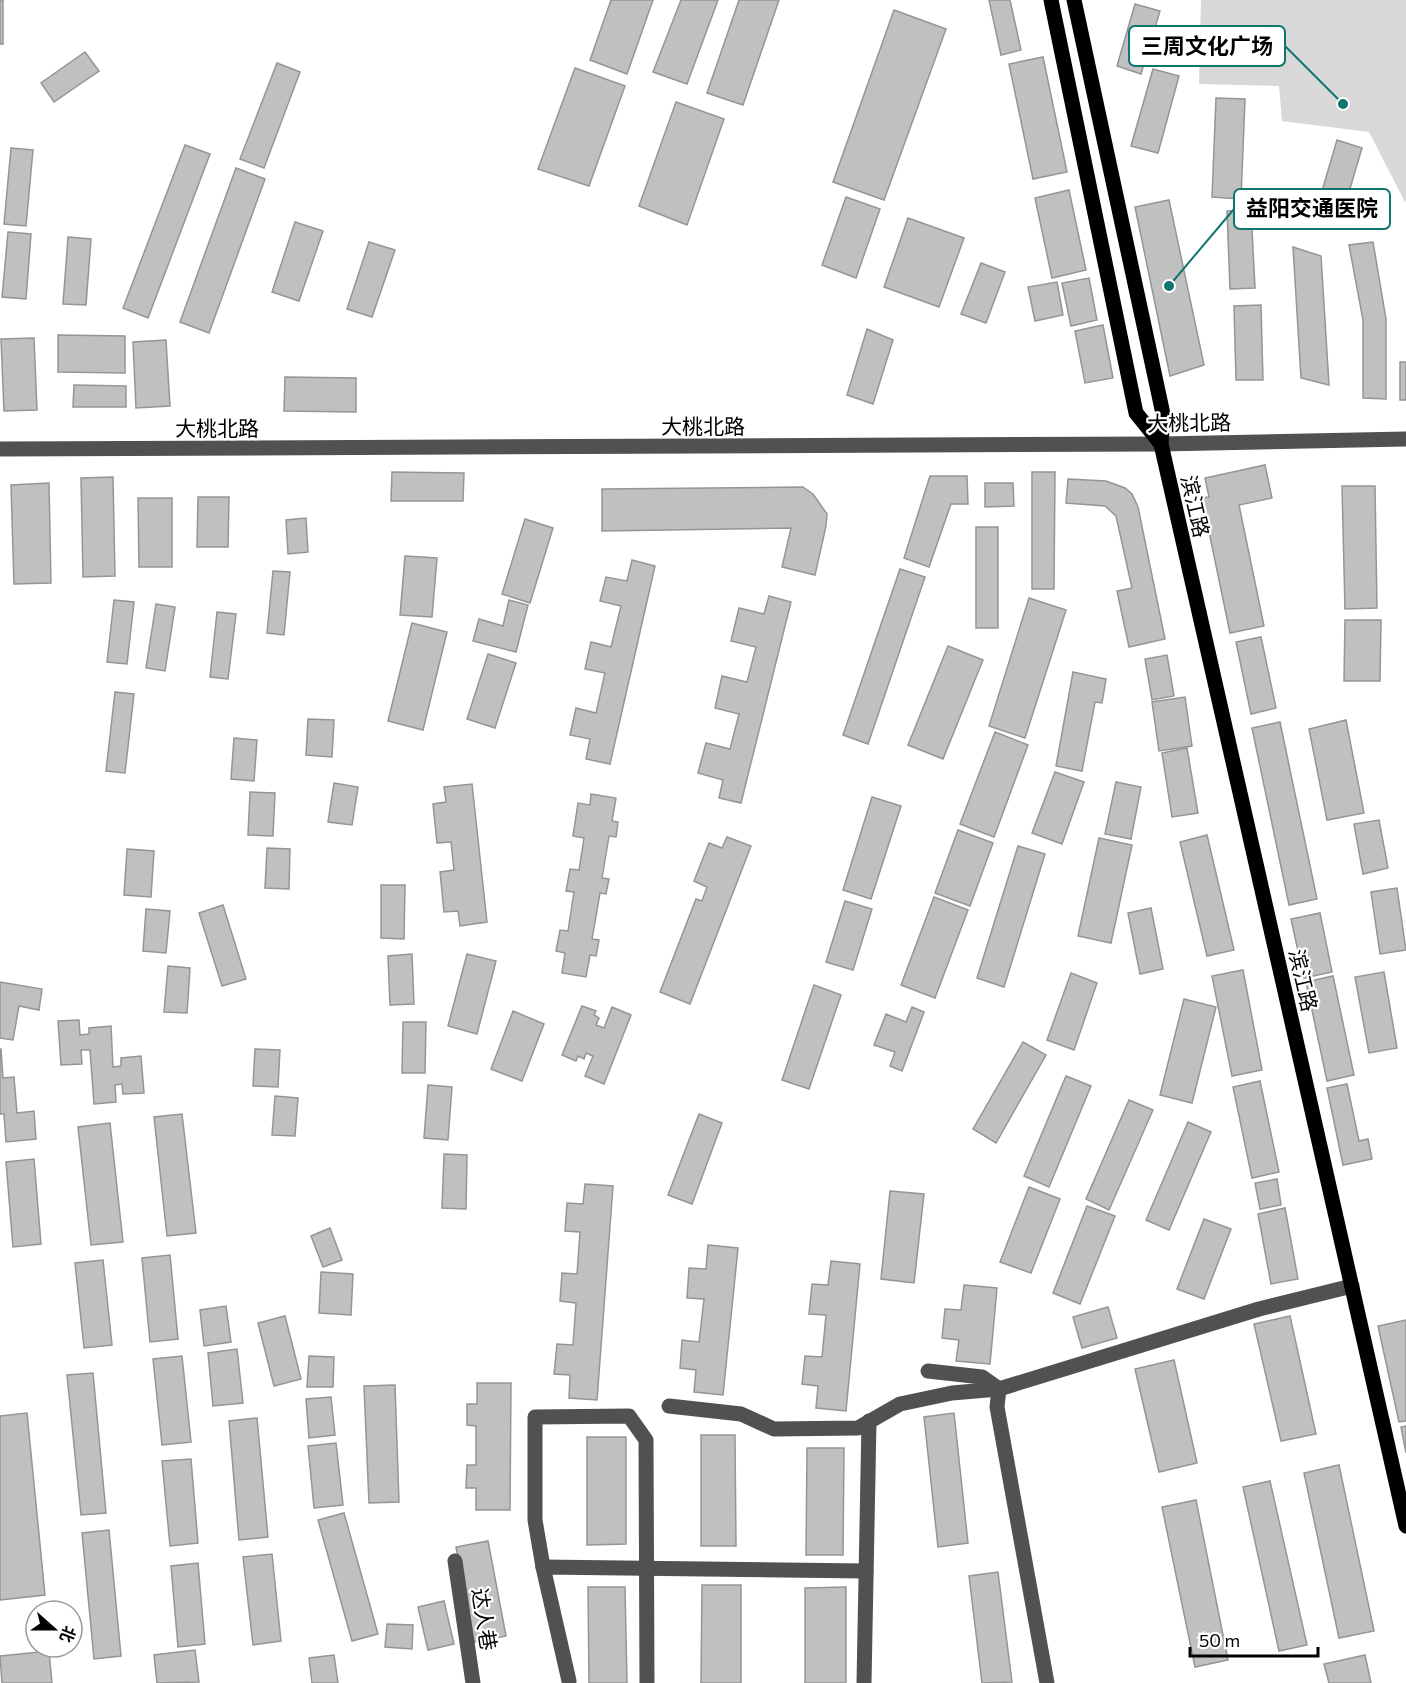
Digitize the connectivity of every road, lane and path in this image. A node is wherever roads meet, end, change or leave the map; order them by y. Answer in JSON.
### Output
{"nodes":[{"id":1,"x":1051,"y":0,"type":"edge"},
{"id":2,"x":1074,"y":0,"type":"edge"},
{"id":3,"x":1406,"y":439,"type":"edge"},
{"id":4,"x":1161,"y":444,"type":"junction"},
{"id":5,"x":0,"y":449,"type":"edge"},
{"id":6,"x":1352,"y":1286,"type":"junction"},
{"id":7,"x":928,"y":1371,"type":"dead end"},
{"id":8,"x":999,"y":1389,"type":"junction"},
{"id":9,"x":669,"y":1406,"type":"dead end"},
{"id":10,"x":869,"y":1422,"type":"junction"},
{"id":11,"x":1406,"y":1526,"type":"edge"},
{"id":12,"x":454,"y":1561,"type":"dead end"},
{"id":13,"x":543,"y":1568,"type":"junction"},
{"id":14,"x":646,"y":1569,"type":"junction"},
{"id":15,"x":866,"y":1572,"type":"junction"},
{"id":16,"x":568,"y":1681,"type":"dead end"},
{"id":17,"x":473,"y":1683,"type":"edge"},
{"id":18,"x":647,"y":1683,"type":"edge"},
{"id":19,"x":864,"y":1683,"type":"edge"},
{"id":20,"x":1047,"y":1683,"type":"edge"}],
"edges":[{"from":1,"to":4,"type":"main road","name":"滨江路"},
{"from":2,"to":4,"type":"main road","name":"滨江路"},
{"from":3,"to":4,"type":"street","name":"大桃北路"},
{"from":4,"to":5,"type":"street","name":"大桃北路"},
{"from":4,"to":6,"type":"main road","name":"滨江路"},
{"from":6,"to":8,"type":"street"},
{"from":6,"to":11,"type":"main road","name":"滨江路"},
{"from":7,"to":8,"type":"street"},
{"from":8,"to":10,"type":"street"},
{"from":8,"to":20,"type":"street"},
{"from":9,"to":10,"type":"street"},
{"from":10,"to":15,"type":"street"},
{"from":12,"to":17,"type":"street","name":"达人巷"},
{"from":13,"to":14,"type":"street"},
{"from":13,"to":14,"type":"street"},
{"from":13,"to":16,"type":"street"},
{"from":14,"to":15,"type":"street"},
{"from":14,"to":18,"type":"street"},
{"from":15,"to":19,"type":"street"}]}
